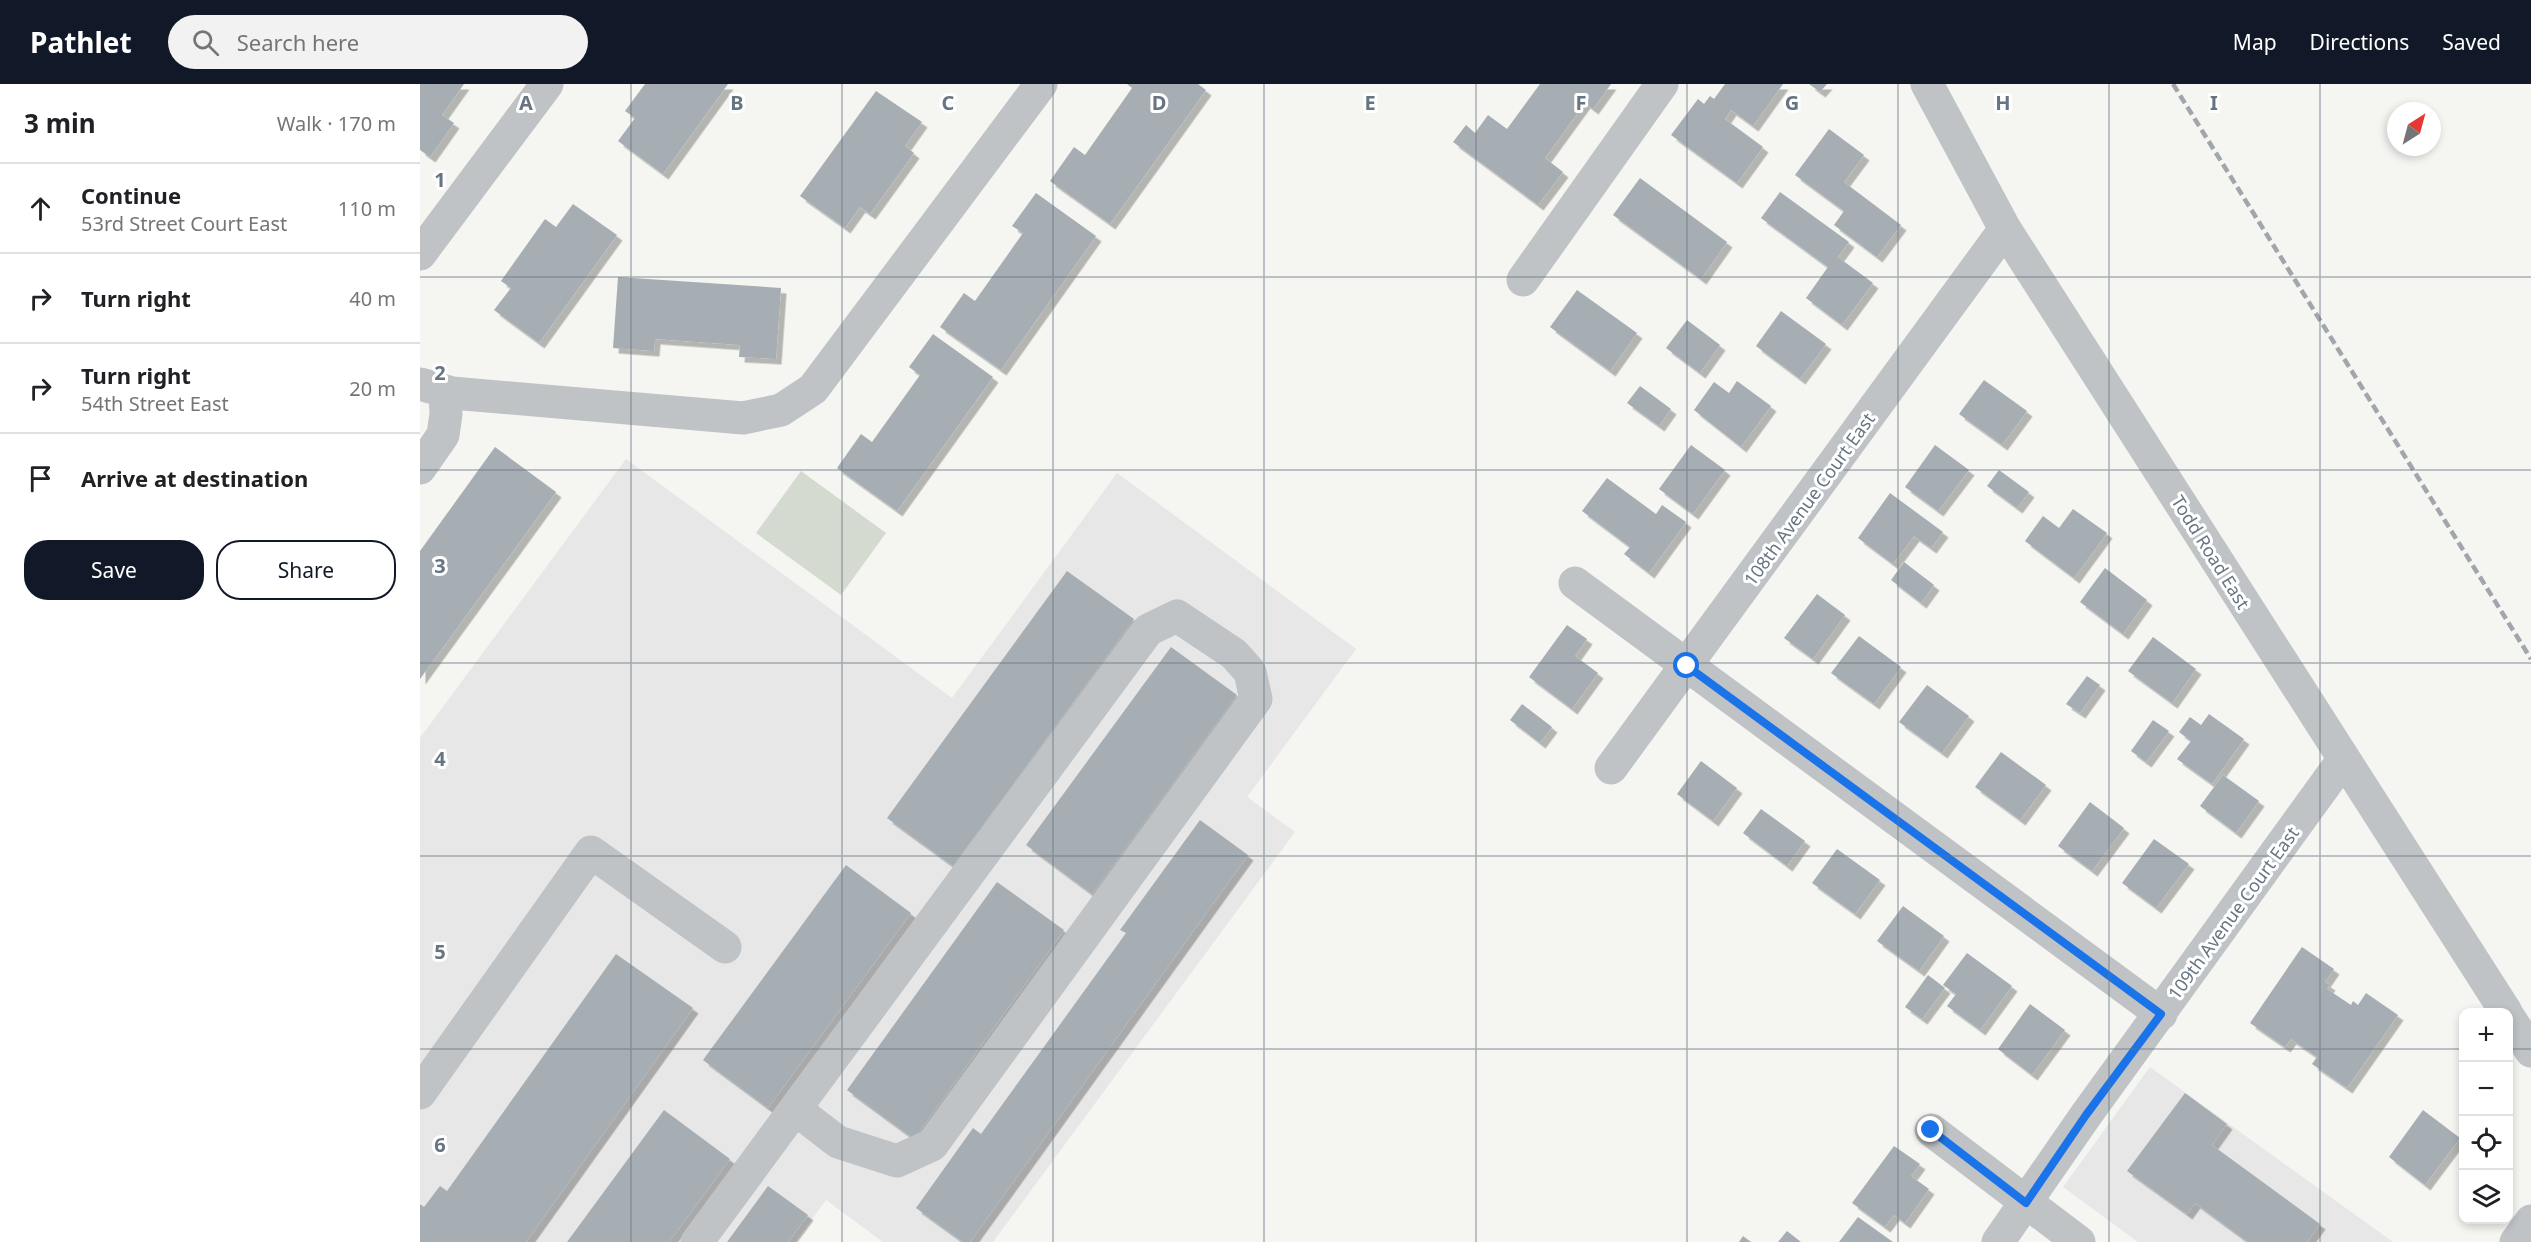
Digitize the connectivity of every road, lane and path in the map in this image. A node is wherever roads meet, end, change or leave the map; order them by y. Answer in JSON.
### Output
{"nodes":[{"id":1,"x":547,"y":84,"type":"edge"},
{"id":2,"x":1041,"y":84,"type":"edge"},
{"id":3,"x":1662,"y":84,"type":"edge"},
{"id":4,"x":1927,"y":84,"type":"edge"},
{"id":5,"x":2005,"y":229,"type":"junction"},
{"id":6,"x":420,"y":254,"type":"edge"},
{"id":7,"x":1524,"y":280,"type":"dead end"},
{"id":8,"x":433,"y":388,"type":"edge"},
{"id":9,"x":420,"y":468,"type":"edge"},
{"id":10,"x":1575,"y":583,"type":"dead end"},
{"id":11,"x":1687,"y":666,"type":"junction"},
{"id":12,"x":2343,"y":760,"type":"junction"},
{"id":13,"x":1611,"y":768,"type":"dead end"},
{"id":14,"x":725,"y":947,"type":"dead end"},
{"id":15,"x":2503,"y":1008,"type":"edge"},
{"id":16,"x":2161,"y":1014,"type":"junction"},
{"id":17,"x":2513,"y":1023,"type":"edge"},
{"id":18,"x":2531,"y":1051,"type":"edge"},
{"id":19,"x":420,"y":1093,"type":"edge"},
{"id":20,"x":795,"y":1109,"type":"junction"},
{"id":21,"x":1931,"y":1130,"type":"dead end"},
{"id":22,"x":2026,"y":1203,"type":"junction"},
{"id":23,"x":2531,"y":1221,"type":"edge"},
{"id":24,"x":697,"y":1242,"type":"edge"},
{"id":25,"x":1998,"y":1242,"type":"edge"},
{"id":26,"x":2079,"y":1242,"type":"edge"},
{"id":27,"x":2516,"y":1242,"type":"edge"}],
"edges":[{"from":1,"to":6,"type":"street"},
{"from":2,"to":8,"type":"street"},
{"from":3,"to":7,"type":"street"},
{"from":4,"to":5,"type":"street","name":"Todd Road East"},
{"from":5,"to":11,"type":"street","name":"108th Avenue Court East"},
{"from":5,"to":12,"type":"street","name":"Todd Road East"},
{"from":8,"to":9,"type":"street"},
{"from":10,"to":11,"type":"street"},
{"from":11,"to":13,"type":"street","name":"108th Avenue Court East"},
{"from":11,"to":16,"type":"street"},
{"from":12,"to":15,"type":"street","name":"Todd Road East"},
{"from":12,"to":16,"type":"street","name":"109th Avenue Court East"},
{"from":14,"to":19,"type":"street"},
{"from":16,"to":22,"type":"street","name":"109th Avenue Court East"},
{"from":17,"to":18,"type":"street","name":"Todd Road East"},
{"from":20,"to":20,"type":"street"},
{"from":20,"to":24,"type":"street"},
{"from":21,"to":22,"type":"street"},
{"from":22,"to":25,"type":"street","name":"109th Avenue Court East"},
{"from":22,"to":26,"type":"street"},
{"from":23,"to":27,"type":"street"}]}
